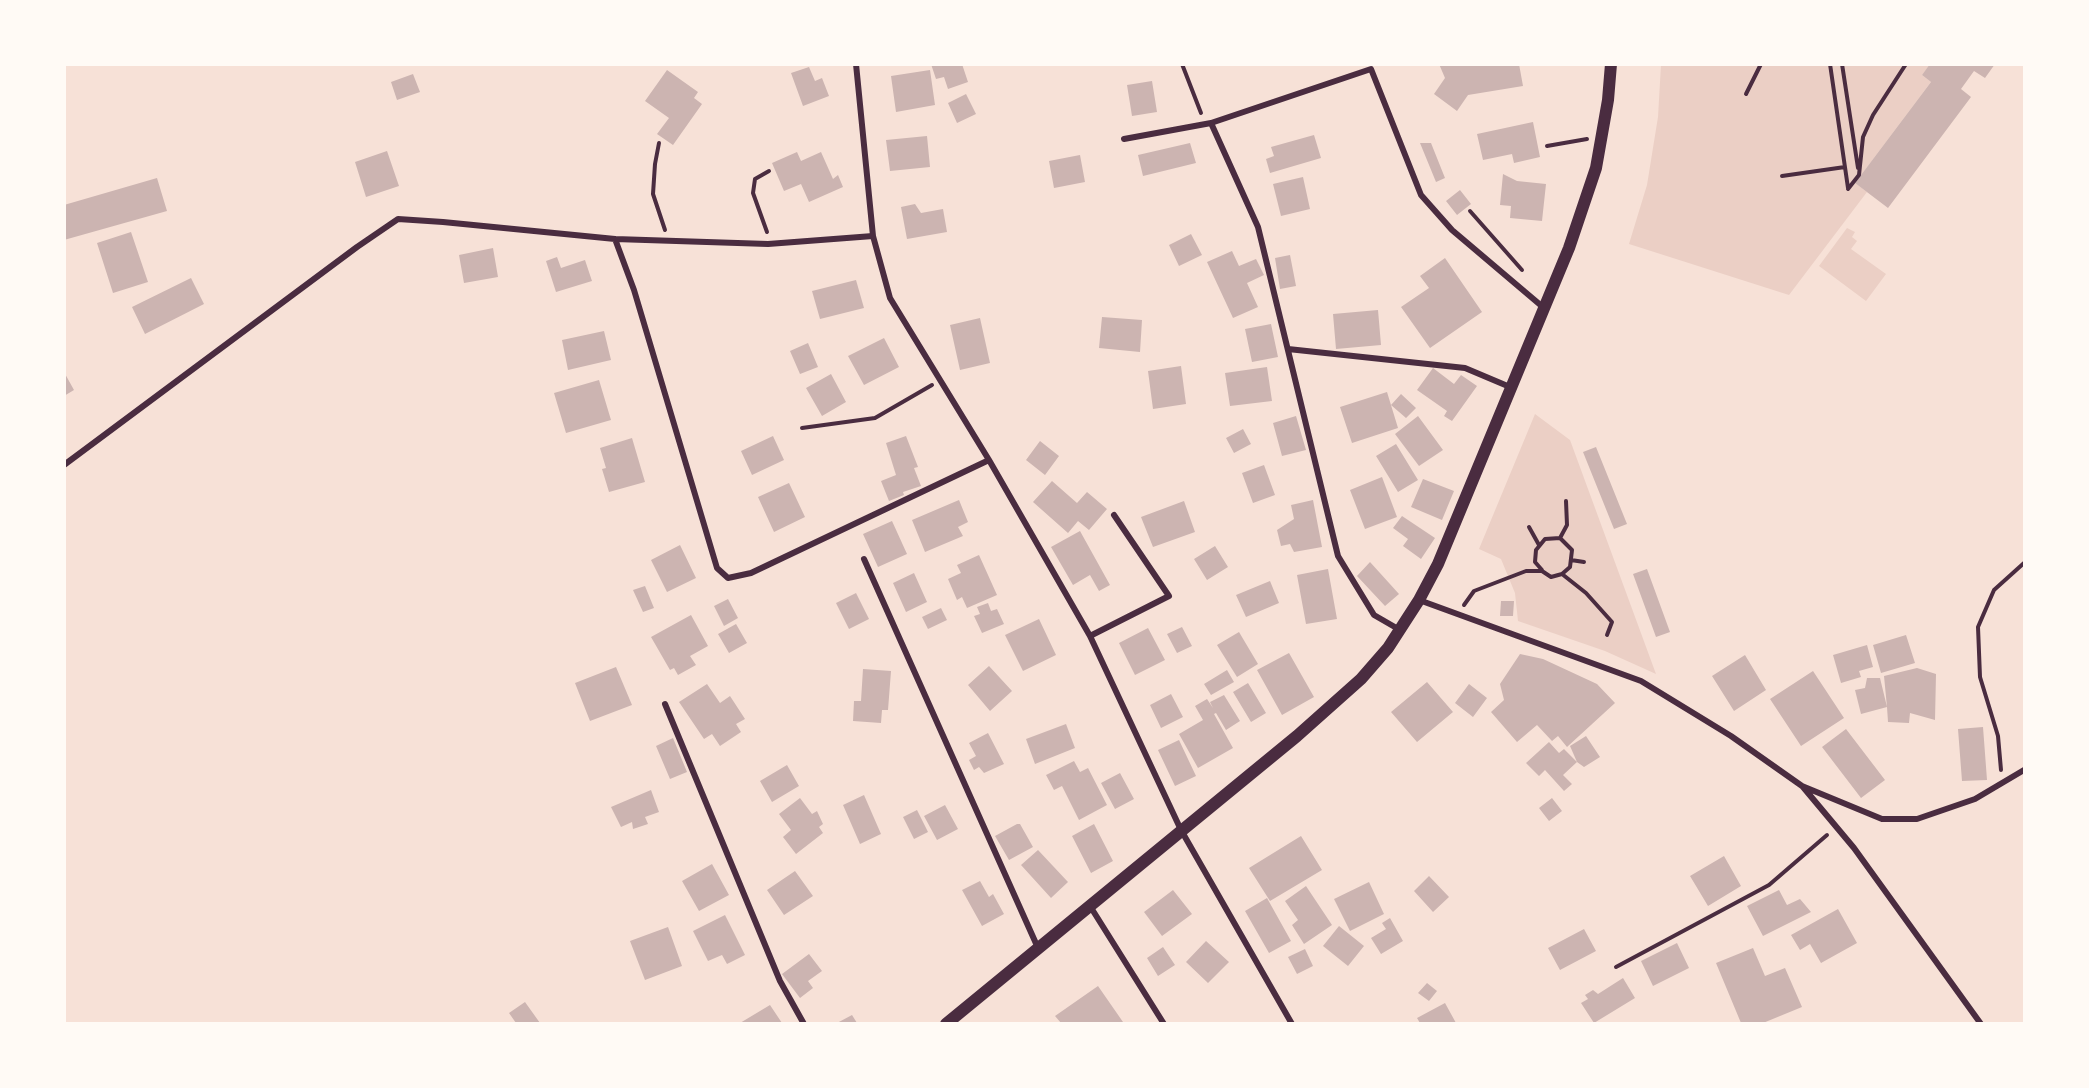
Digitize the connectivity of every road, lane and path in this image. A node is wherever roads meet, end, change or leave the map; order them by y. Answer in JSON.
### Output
{"nodes":[{"id":1,"x":856,"y":64,"type":"edge"},
{"id":2,"x":1182,"y":64,"type":"edge"},
{"id":3,"x":1611,"y":64,"type":"edge"},
{"id":4,"x":1761,"y":64,"type":"edge"},
{"id":5,"x":1830,"y":64,"type":"edge"},
{"id":6,"x":1842,"y":64,"type":"edge"},
{"id":7,"x":1906,"y":64,"type":"edge"},
{"id":8,"x":1370,"y":67,"type":"edge"},
{"id":9,"x":1746,"y":94,"type":"dead end"},
{"id":10,"x":1218,"y":121,"type":"junction"},
{"id":11,"x":1211,"y":123,"type":"junction"},
{"id":12,"x":1603,"y":137,"type":"junction"},
{"id":13,"x":1124,"y":139,"type":"dead end"},
{"id":14,"x":659,"y":143,"type":"dead end"},
{"id":15,"x":1548,"y":146,"type":"dead end"},
{"id":16,"x":1845,"y":167,"type":"junction"},
{"id":17,"x":769,"y":171,"type":"dead end"},
{"id":18,"x":1859,"y":174,"type":"junction"},
{"id":19,"x":1782,"y":176,"type":"dead end"},
{"id":20,"x":1470,"y":211,"type":"dead end"},
{"id":21,"x":873,"y":236,"type":"junction"},
{"id":22,"x":615,"y":239,"type":"junction"},
{"id":23,"x":670,"y":241,"type":"junction"},
{"id":24,"x":773,"y":243,"type":"junction"},
{"id":25,"x":1525,"y":274,"type":"dead end"},
{"id":26,"x":1544,"y":308,"type":"junction"},
{"id":27,"x":1288,"y":349,"type":"junction"},
{"id":28,"x":940,"y":380,"type":"junction"},
{"id":29,"x":1510,"y":387,"type":"junction"},
{"id":30,"x":802,"y":428,"type":"dead end"},
{"id":31,"x":989,"y":460,"type":"junction"},
{"id":32,"x":64,"y":465,"type":"edge"},
{"id":33,"x":1566,"y":501,"type":"dead end"},
{"id":34,"x":1114,"y":515,"type":"dead end"},
{"id":35,"x":1529,"y":527,"type":"dead end"},
{"id":36,"x":1560,"y":538,"type":"junction"},
{"id":37,"x":1539,"y":545,"type":"junction"},
{"id":38,"x":864,"y":559,"type":"dead end"},
{"id":39,"x":1571,"y":560,"type":"junction"},
{"id":40,"x":1584,"y":562,"type":"dead end"},
{"id":41,"x":2025,"y":562,"type":"edge"},
{"id":42,"x":1542,"y":571,"type":"junction"},
{"id":43,"x":1562,"y":574,"type":"junction"},
{"id":44,"x":1419,"y":600,"type":"junction"},
{"id":45,"x":1456,"y":615,"type":"junction"},
{"id":46,"x":1401,"y":630,"type":"junction"},
{"id":47,"x":1607,"y":635,"type":"dead end"},
{"id":48,"x":1090,"y":636,"type":"junction"},
{"id":49,"x":665,"y":704,"type":"dead end"},
{"id":50,"x":2025,"y":770,"type":"edge"},
{"id":51,"x":2002,"y":783,"type":"junction"},
{"id":52,"x":1803,"y":786,"type":"junction"},
{"id":53,"x":1834,"y":825,"type":"junction"},
{"id":54,"x":1182,"y":830,"type":"junction"},
{"id":55,"x":1090,"y":906,"type":"junction"},
{"id":56,"x":1038,"y":948,"type":"junction"},
{"id":57,"x":1616,"y":967,"type":"dead end"},
{"id":58,"x":804,"y":1023,"type":"edge"},
{"id":59,"x":946,"y":1023,"type":"edge"},
{"id":60,"x":1164,"y":1023,"type":"edge"},
{"id":61,"x":1292,"y":1023,"type":"edge"},
{"id":62,"x":1981,"y":1023,"type":"edge"}],
"edges":[{"from":1,"to":21,"type":"street"},
{"from":2,"to":10,"type":"path"},
{"from":3,"to":12,"type":"main road"},
{"from":4,"to":9,"type":"path"},
{"from":5,"to":16,"type":"path"},
{"from":6,"to":18,"type":"path"},
{"from":7,"to":18,"type":"path"},
{"from":8,"to":10,"type":"street"},
{"from":8,"to":26,"type":"street"},
{"from":10,"to":11,"type":"street"},
{"from":11,"to":13,"type":"street"},
{"from":11,"to":27,"type":"street"},
{"from":12,"to":15,"type":"path"},
{"from":12,"to":26,"type":"main road"},
{"from":14,"to":23,"type":"path"},
{"from":16,"to":18,"type":"path"},
{"from":16,"to":19,"type":"path"},
{"from":17,"to":24,"type":"path"},
{"from":20,"to":25,"type":"path"},
{"from":21,"to":24,"type":"street"},
{"from":21,"to":28,"type":"street"},
{"from":22,"to":23,"type":"street"},
{"from":22,"to":31,"type":"street"},
{"from":22,"to":32,"type":"street"},
{"from":23,"to":24,"type":"street"},
{"from":26,"to":29,"type":"main road"},
{"from":27,"to":29,"type":"street"},
{"from":27,"to":46,"type":"street"},
{"from":28,"to":30,"type":"path"},
{"from":28,"to":31,"type":"street"},
{"from":29,"to":44,"type":"main road"},
{"from":31,"to":48,"type":"street"},
{"from":33,"to":36,"type":"path"},
{"from":34,"to":48,"type":"street"},
{"from":35,"to":37,"type":"path"},
{"from":36,"to":37,"type":"path"},
{"from":36,"to":39,"type":"path"},
{"from":37,"to":42,"type":"path"},
{"from":38,"to":56,"type":"street"},
{"from":39,"to":40,"type":"path"},
{"from":39,"to":43,"type":"path"},
{"from":41,"to":51,"type":"path"},
{"from":42,"to":43,"type":"path"},
{"from":42,"to":45,"type":"path"},
{"from":43,"to":47,"type":"path"},
{"from":44,"to":45,"type":"street"},
{"from":44,"to":46,"type":"main road"},
{"from":45,"to":52,"type":"street"},
{"from":46,"to":54,"type":"main road"},
{"from":48,"to":54,"type":"street"},
{"from":49,"to":58,"type":"street"},
{"from":50,"to":51,"type":"street"},
{"from":51,"to":52,"type":"street"},
{"from":52,"to":53,"type":"street"},
{"from":53,"to":57,"type":"path"},
{"from":53,"to":62,"type":"street"},
{"from":54,"to":55,"type":"main road"},
{"from":54,"to":61,"type":"street"},
{"from":55,"to":56,"type":"main road"},
{"from":55,"to":60,"type":"street"},
{"from":56,"to":59,"type":"main road"}]}
